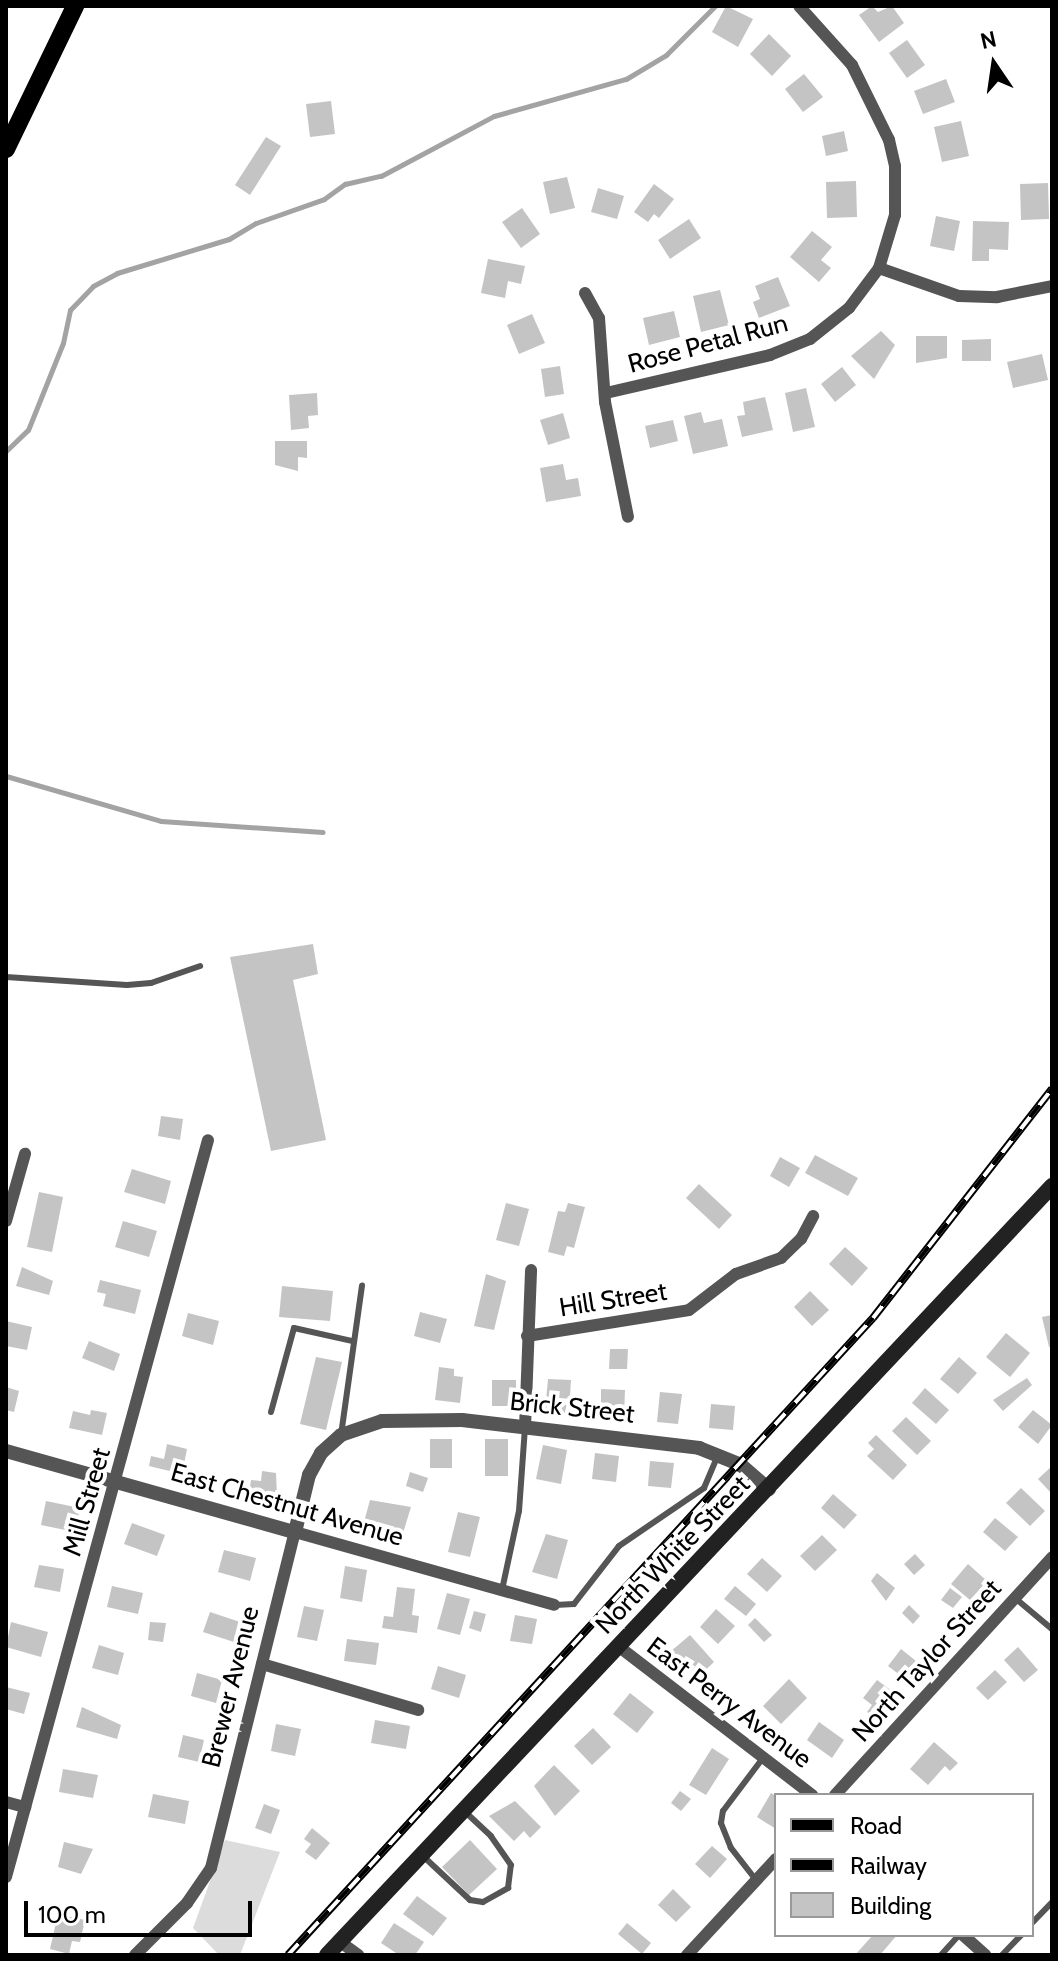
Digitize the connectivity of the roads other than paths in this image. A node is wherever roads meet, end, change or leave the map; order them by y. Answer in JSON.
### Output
{"nodes":[{"id":1,"x":75,"y":6,"type":"edge"},
{"id":2,"x":799,"y":6,"type":"edge"},
{"id":3,"x":6,"y":149,"type":"edge"},
{"id":4,"x":879,"y":268,"type":"junction"},
{"id":5,"x":1052,"y":286,"type":"edge"},
{"id":6,"x":585,"y":293,"type":"dead end"},
{"id":7,"x":606,"y":393,"type":"junction"},
{"id":8,"x":628,"y":517,"type":"dead end"},
{"id":9,"x":200,"y":966,"type":"dead end"},
{"id":10,"x":6,"y":977,"type":"edge"},
{"id":11,"x":208,"y":1140,"type":"dead end"},
{"id":12,"x":25,"y":1154,"type":"dead end"},
{"id":13,"x":1052,"y":1186,"type":"edge"},
{"id":14,"x":813,"y":1216,"type":"dead end"},
{"id":15,"x":6,"y":1221,"type":"edge"},
{"id":16,"x":531,"y":1270,"type":"dead end"},
{"id":17,"x":362,"y":1285,"type":"dead end"},
{"id":18,"x":527,"y":1336,"type":"junction"},
{"id":19,"x":352,"y":1341,"type":"junction"},
{"id":20,"x":271,"y":1412,"type":"dead end"},
{"id":21,"x":359,"y":1426,"type":"joint"},
{"id":22,"x":525,"y":1428,"type":"junction"},
{"id":23,"x":341,"y":1435,"type":"junction"},
{"id":24,"x":6,"y":1451,"type":"edge"},
{"id":25,"x":718,"y":1455,"type":"junction"},
{"id":26,"x":115,"y":1482,"type":"junction"},
{"id":27,"x":769,"y":1489,"type":"junction"},
{"id":28,"x":295,"y":1532,"type":"junction"},
{"id":29,"x":1052,"y":1557,"type":"edge"},
{"id":30,"x":502,"y":1590,"type":"junction"},
{"id":31,"x":1015,"y":1598,"type":"junction"},
{"id":32,"x":554,"y":1605,"type":"joint"},
{"id":33,"x":1052,"y":1629,"type":"edge"},
{"id":34,"x":618,"y":1646,"type":"junction"},
{"id":35,"x":262,"y":1664,"type":"junction"},
{"id":36,"x":418,"y":1710,"type":"dead end"},
{"id":37,"x":765,"y":1755,"type":"junction"},
{"id":38,"x":810,"y":1793,"type":"edge"},
{"id":39,"x":837,"y":1793,"type":"edge"},
{"id":40,"x":6,"y":1802,"type":"edge"},
{"id":41,"x":25,"y":1807,"type":"junction"},
{"id":42,"x":463,"y":1810,"type":"junction"},
{"id":43,"x":421,"y":1854,"type":"junction"},
{"id":44,"x":774,"y":1861,"type":"edge"},
{"id":45,"x":6,"y":1877,"type":"edge"},
{"id":46,"x":756,"y":1880,"type":"junction"},
{"id":47,"x":1052,"y":1902,"type":"edge"},
{"id":48,"x":1034,"y":1921,"type":"edge"},
{"id":49,"x":959,"y":1937,"type":"edge"},
{"id":50,"x":963,"y":1937,"type":"edge"},
{"id":51,"x":1019,"y":1937,"type":"edge"},
{"id":52,"x":339,"y":1941,"type":"junction"},
{"id":53,"x":135,"y":1955,"type":"edge"},
{"id":54,"x":327,"y":1955,"type":"edge"},
{"id":55,"x":358,"y":1955,"type":"edge"},
{"id":56,"x":687,"y":1955,"type":"edge"},
{"id":57,"x":941,"y":1955,"type":"edge"},
{"id":58,"x":985,"y":1955,"type":"edge"},
{"id":59,"x":1002,"y":1955,"type":"edge"}],
"edges":[{"from":1,"to":3,"type":"main road"},
{"from":2,"to":4,"type":"street","name":"Rose Petal Run"},
{"from":4,"to":5,"type":"street"},
{"from":4,"to":7,"type":"street","name":"Rose Petal Run"},
{"from":6,"to":7,"type":"street"},
{"from":7,"to":8,"type":"street"},
{"from":9,"to":10,"type":"lane"},
{"from":11,"to":26,"type":"street","name":"Mill Street"},
{"from":12,"to":15,"type":"street"},
{"from":13,"to":27,"type":"main road","name":"North White Street"},
{"from":14,"to":18,"type":"street","name":"Hill Street"},
{"from":16,"to":18,"type":"street"},
{"from":17,"to":19,"type":"lane"},
{"from":18,"to":22,"type":"street"},
{"from":19,"to":20,"type":"lane"},
{"from":19,"to":23,"type":"lane"},
{"from":21,"to":22,"type":"street","name":"Brick Street"},
{"from":21,"to":23,"type":"street","name":"Brewer Avenue"},
{"from":22,"to":25,"type":"street","name":"Brick Street"},
{"from":22,"to":30,"type":"lane"},
{"from":23,"to":28,"type":"street","name":"Brewer Avenue"},
{"from":24,"to":26,"type":"street","name":"East Chestnut Avenue"},
{"from":25,"to":27,"type":"street","name":"Brick Street"},
{"from":25,"to":32,"type":"lane"},
{"from":26,"to":28,"type":"street","name":"East Chestnut Avenue"},
{"from":26,"to":41,"type":"street","name":"Mill Street"},
{"from":27,"to":34,"type":"main road","name":"North White Street"},
{"from":28,"to":30,"type":"street","name":"East Chestnut Avenue"},
{"from":28,"to":35,"type":"street","name":"Brewer Avenue"},
{"from":29,"to":31,"type":"street","name":"North Taylor Street"},
{"from":30,"to":32,"type":"street","name":"East Chestnut Avenue"},
{"from":31,"to":33,"type":"lane"},
{"from":31,"to":39,"type":"street","name":"North Taylor Street"},
{"from":34,"to":37,"type":"street","name":"East Perry Avenue"},
{"from":34,"to":42,"type":"main road","name":"North White Street"},
{"from":35,"to":36,"type":"street"},
{"from":35,"to":53,"type":"street","name":"Brewer Avenue"},
{"from":37,"to":38,"type":"street","name":"East Perry Avenue"},
{"from":37,"to":46,"type":"lane"},
{"from":40,"to":41,"type":"street"},
{"from":41,"to":45,"type":"street","name":"Mill Street"},
{"from":42,"to":43,"type":"main road","name":"North White Street"},
{"from":42,"to":43,"type":"lane"},
{"from":43,"to":52,"type":"main road","name":"North White Street"},
{"from":44,"to":46,"type":"street"},
{"from":46,"to":56,"type":"street"},
{"from":47,"to":48,"type":"lane"},
{"from":49,"to":57,"type":"lane"},
{"from":50,"to":58,"type":"street"},
{"from":51,"to":59,"type":"lane"},
{"from":52,"to":54,"type":"main road","name":"North White Street"},
{"from":52,"to":55,"type":"street"}]}
